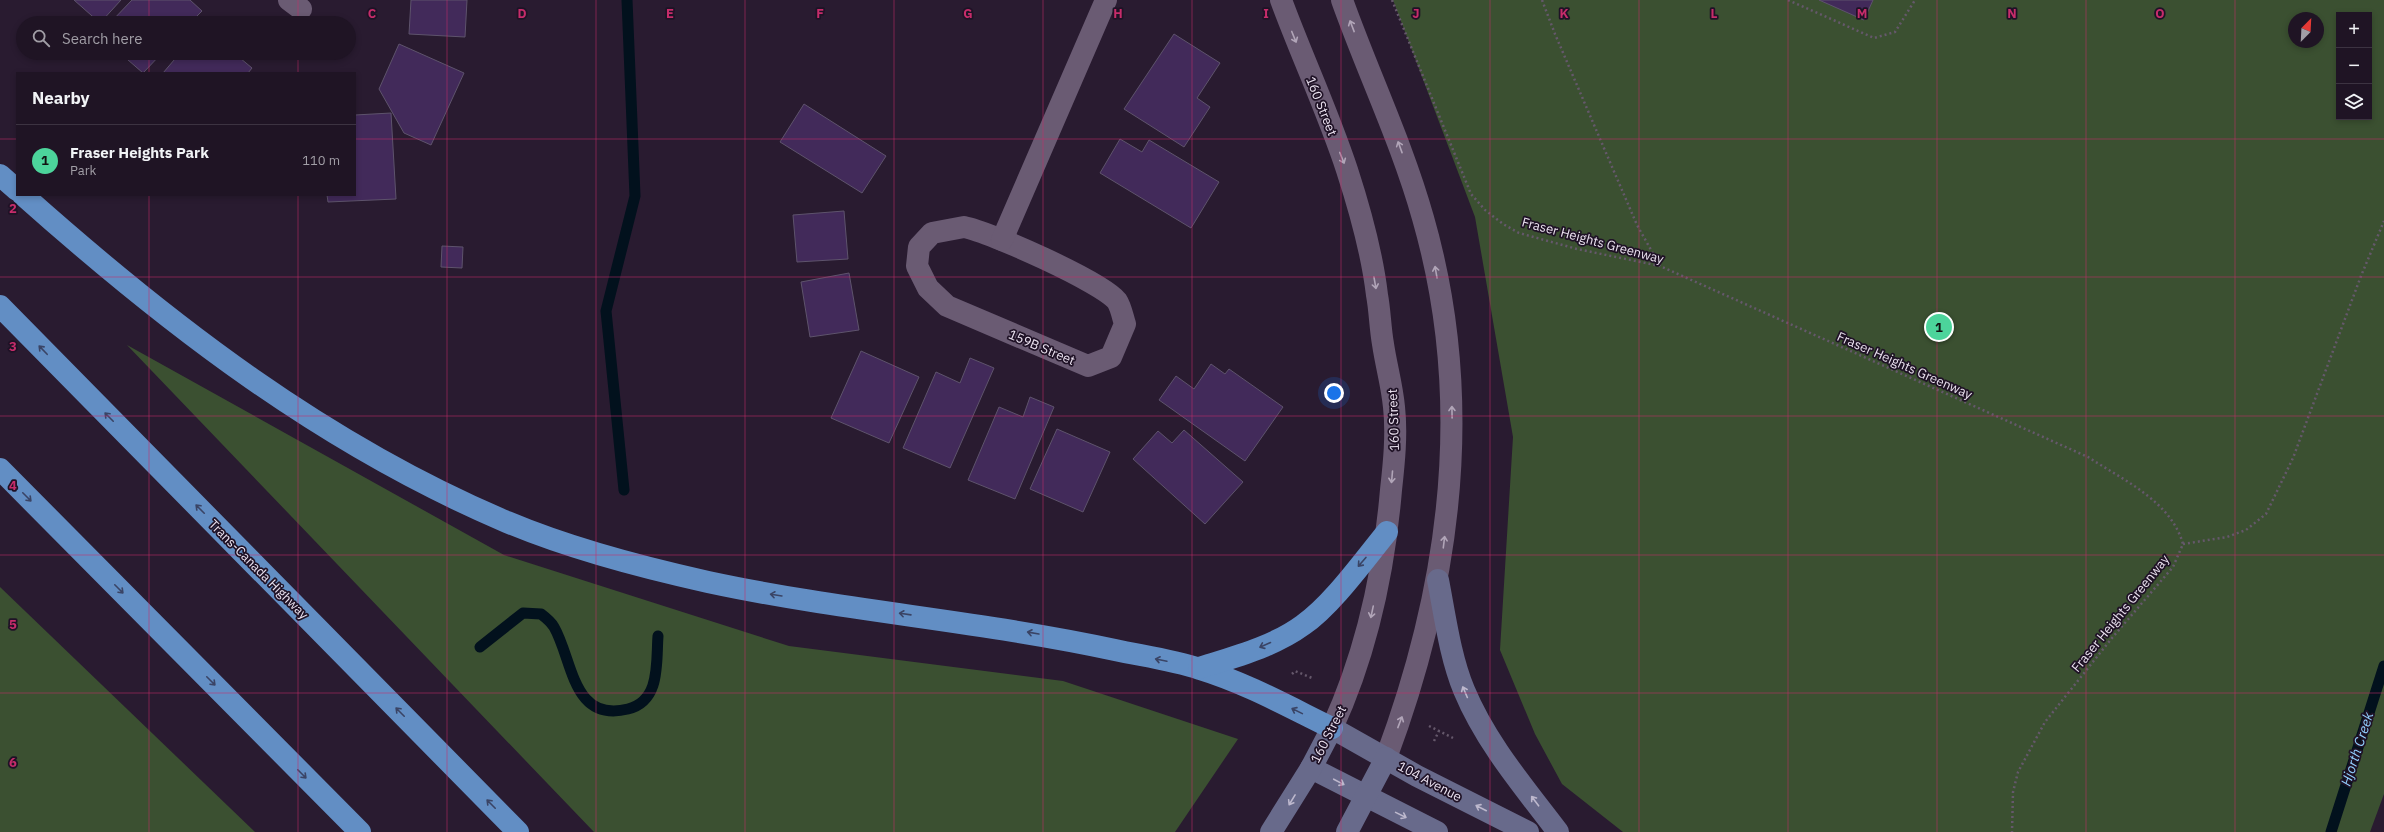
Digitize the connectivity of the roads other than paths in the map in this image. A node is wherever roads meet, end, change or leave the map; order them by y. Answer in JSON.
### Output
{"nodes":[{"id":1,"x":1106,"y":0,"type":"edge"},
{"id":2,"x":1281,"y":0,"type":"edge"},
{"id":3,"x":1342,"y":0,"type":"edge"},
{"id":4,"x":0,"y":175,"type":"edge"},
{"id":5,"x":16,"y":189,"type":"edge"},
{"id":6,"x":24,"y":196,"type":"edge"},
{"id":7,"x":1002,"y":240,"type":"junction"},
{"id":8,"x":0,"y":306,"type":"edge"},
{"id":9,"x":0,"y":469,"type":"edge"},
{"id":10,"x":1387,"y":532,"type":"junction"},
{"id":11,"x":1438,"y":580,"type":"junction"},
{"id":12,"x":1199,"y":668,"type":"junction"},
{"id":13,"x":1332,"y":728,"type":"junction"},
{"id":14,"x":1386,"y":758,"type":"junction"},
{"id":15,"x":1311,"y":768,"type":"junction"},
{"id":16,"x":1366,"y":797,"type":"junction"},
{"id":17,"x":360,"y":832,"type":"edge"},
{"id":18,"x":518,"y":832,"type":"edge"},
{"id":19,"x":1271,"y":832,"type":"edge"},
{"id":20,"x":1347,"y":832,"type":"edge"},
{"id":21,"x":1437,"y":832,"type":"edge"},
{"id":22,"x":1528,"y":832,"type":"edge"},
{"id":23,"x":1558,"y":832,"type":"edge"}],
"edges":[{"from":1,"to":7,"type":"street"},
{"from":2,"to":10,"type":"street","name":"160 Street","one_way":true},
{"from":11,"to":3,"type":"street","one_way":true},
{"from":4,"to":5,"type":"highway"},
{"from":12,"to":6,"type":"highway","one_way":true},
{"from":7,"to":7,"type":"street","name":"159B Street"},
{"from":18,"to":8,"type":"highway","name":"Trans-Canada Highway","one_way":true},
{"from":9,"to":17,"type":"highway","one_way":true},
{"from":10,"to":12,"type":"highway","one_way":true},
{"from":10,"to":13,"type":"street","name":"160 Street","one_way":true},
{"from":14,"to":11,"type":"street","one_way":true},
{"from":23,"to":11,"type":"main road","one_way":true},
{"from":13,"to":12,"type":"highway","one_way":true},
{"from":13,"to":14,"type":"main road","name":"104 Avenue"},
{"from":13,"to":15,"type":"main road","name":"160 Street"},
{"from":14,"to":16,"type":"main road"},
{"from":22,"to":14,"type":"main road","name":"104 Avenue","one_way":true},
{"from":15,"to":16,"type":"main road","one_way":true},
{"from":15,"to":19,"type":"main road","name":"160 Street","one_way":true},
{"from":16,"to":20,"type":"main road"},
{"from":16,"to":21,"type":"main road","one_way":true}]}
